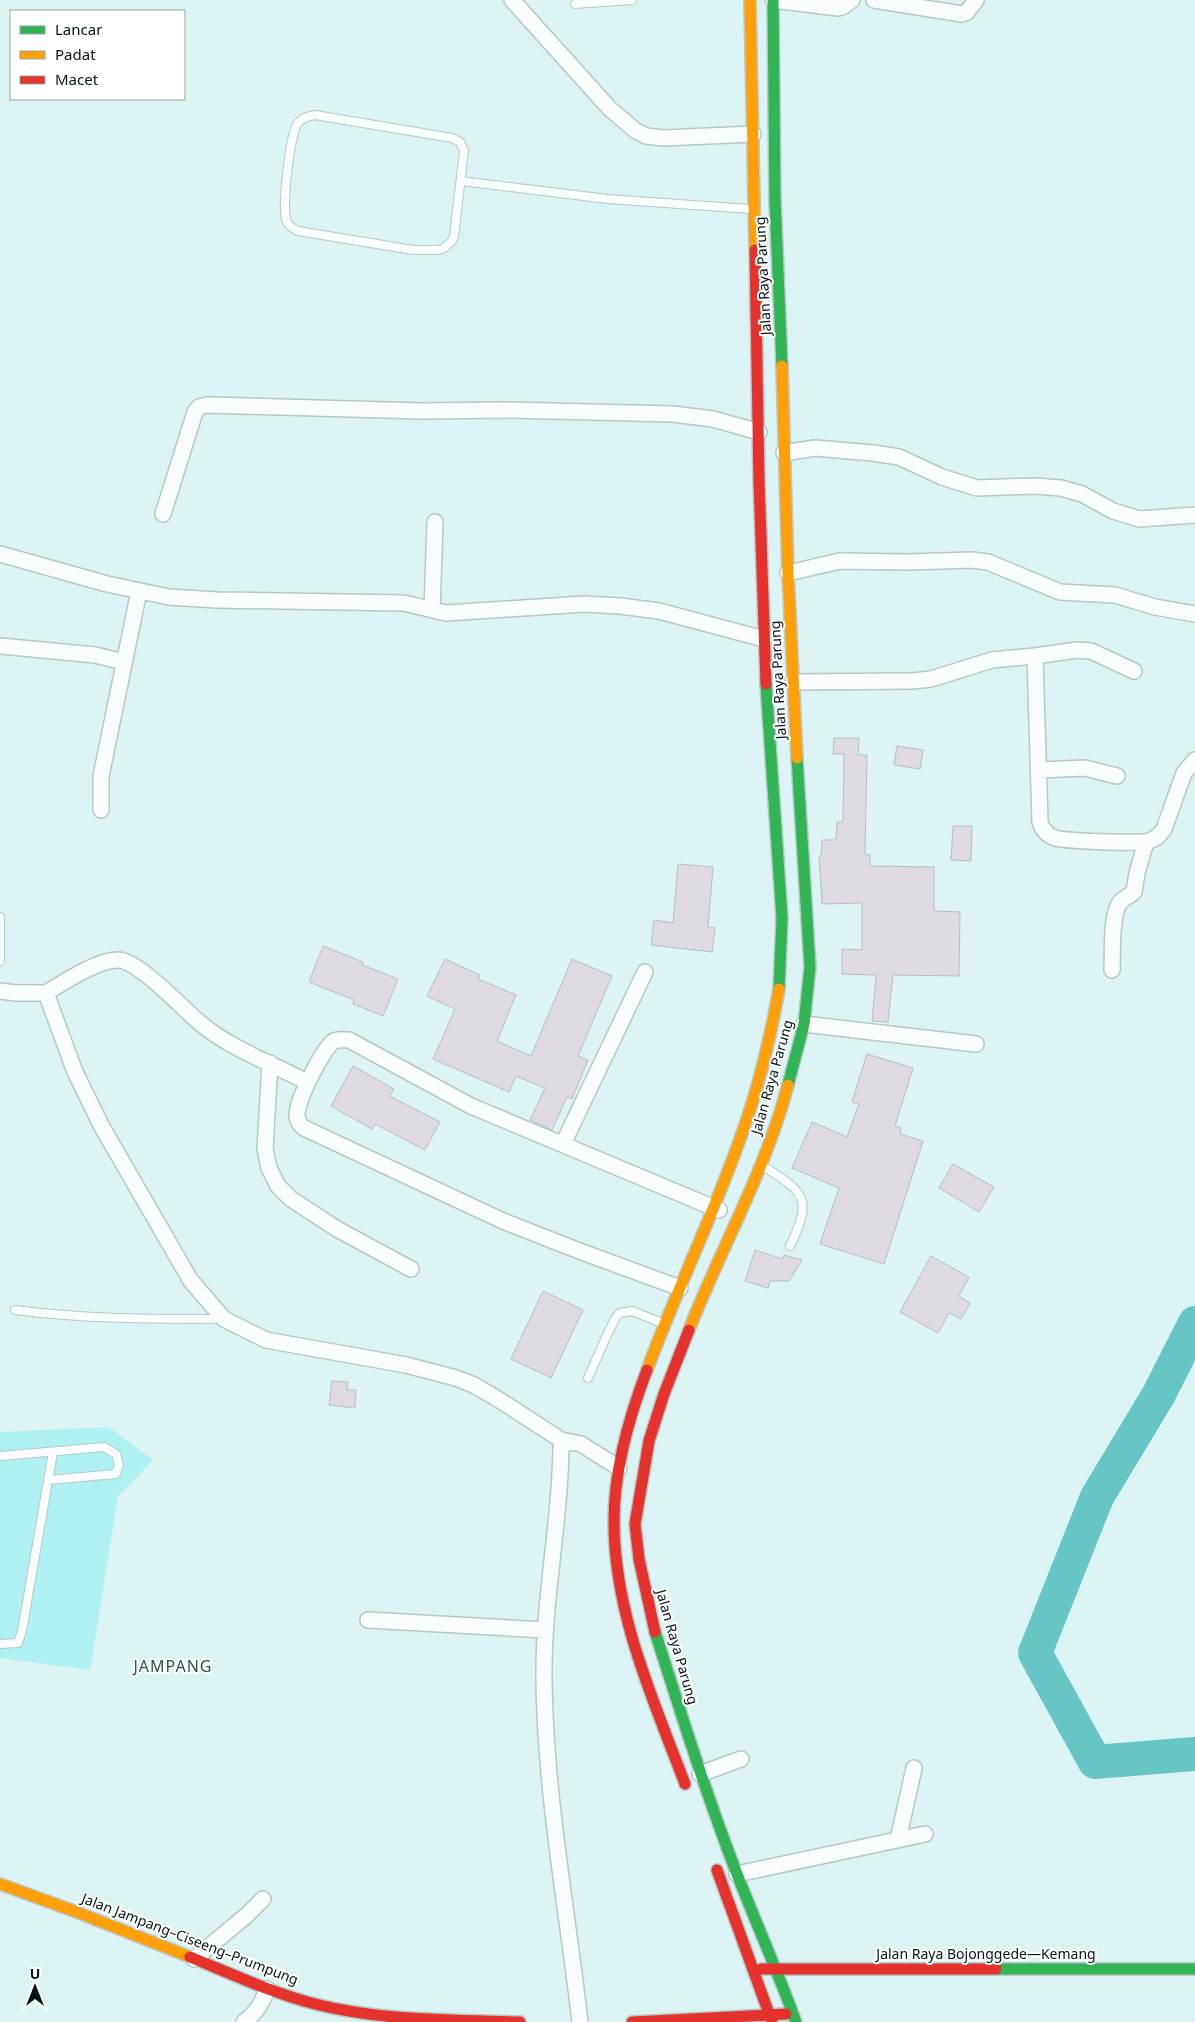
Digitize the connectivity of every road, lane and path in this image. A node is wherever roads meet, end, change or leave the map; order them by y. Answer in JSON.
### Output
{"nodes":[{"id":1,"x":512,"y":0,"type":"edge"},
{"id":2,"x":632,"y":0,"type":"edge"},
{"id":3,"x":750,"y":0,"type":"edge"},
{"id":4,"x":773,"y":0,"type":"edge"},
{"id":5,"x":852,"y":0,"type":"edge"},
{"id":6,"x":874,"y":0,"type":"edge"},
{"id":7,"x":976,"y":0,"type":"edge"},
{"id":8,"x":575,"y":4,"type":"dead end"},
{"id":9,"x":753,"y":134,"type":"junction"},
{"id":10,"x":461,"y":181,"type":"junction"},
{"id":11,"x":754,"y":209,"type":"junction"},
{"id":12,"x":759,"y":432,"type":"junction"},
{"id":13,"x":784,"y":453,"type":"junction"},
{"id":14,"x":163,"y":514,"type":"dead end"},
{"id":15,"x":1195,"y":515,"type":"edge"},
{"id":16,"x":435,"y":522,"type":"dead end"},
{"id":17,"x":0,"y":554,"type":"edge"},
{"id":18,"x":788,"y":573,"type":"junction"},
{"id":19,"x":139,"y":591,"type":"junction"},
{"id":20,"x":432,"y":610,"type":"junction"},
{"id":21,"x":1195,"y":614,"type":"edge"},
{"id":22,"x":764,"y":639,"type":"junction"},
{"id":23,"x":0,"y":646,"type":"edge"},
{"id":24,"x":1035,"y":656,"type":"junction"},
{"id":25,"x":124,"y":662,"type":"junction"},
{"id":26,"x":1134,"y":671,"type":"dead end"},
{"id":27,"x":793,"y":682,"type":"junction"},
{"id":28,"x":1195,"y":760,"type":"edge"},
{"id":29,"x":1038,"y":770,"type":"junction"},
{"id":30,"x":1117,"y":776,"type":"dead end"},
{"id":31,"x":101,"y":810,"type":"dead end"},
{"id":32,"x":1146,"y":842,"type":"junction"},
{"id":33,"x":0,"y":917,"type":"edge"},
{"id":34,"x":0,"y":961,"type":"edge"},
{"id":35,"x":1112,"y":970,"type":"dead end"},
{"id":36,"x":645,"y":972,"type":"dead end"},
{"id":37,"x":0,"y":991,"type":"edge"},
{"id":38,"x":46,"y":993,"type":"junction"},
{"id":39,"x":804,"y":1024,"type":"junction"},
{"id":40,"x":976,"y":1044,"type":"dead end"},
{"id":41,"x":270,"y":1063,"type":"junction"},
{"id":42,"x":307,"y":1082,"type":"junction"},
{"id":43,"x":563,"y":1144,"type":"junction"},
{"id":44,"x":761,"y":1166,"type":"junction"},
{"id":45,"x":714,"y":1207,"type":"junction"},
{"id":46,"x":737,"y":1219,"type":"junction"},
{"id":47,"x":790,"y":1246,"type":"dead end"},
{"id":48,"x":411,"y":1269,"type":"dead end"},
{"id":49,"x":680,"y":1288,"type":"junction"},
{"id":50,"x":15,"y":1310,"type":"dead end"},
{"id":51,"x":224,"y":1319,"type":"junction"},
{"id":52,"x":664,"y":1324,"type":"junction"},
{"id":53,"x":588,"y":1378,"type":"dead end"},
{"id":54,"x":570,"y":1442,"type":"junction"},
{"id":55,"x":53,"y":1452,"type":"junction"},
{"id":56,"x":0,"y":1456,"type":"edge"},
{"id":57,"x":619,"y":1468,"type":"junction"},
{"id":58,"x":48,"y":1480,"type":"junction"},
{"id":59,"x":368,"y":1620,"type":"dead end"},
{"id":60,"x":545,"y":1630,"type":"junction"},
{"id":61,"x":0,"y":1644,"type":"edge"},
{"id":62,"x":741,"y":1759,"type":"dead end"},
{"id":63,"x":914,"y":1768,"type":"dead end"},
{"id":64,"x":700,"y":1774,"type":"junction"},
{"id":65,"x":690,"y":1796,"type":"dead end"},
{"id":66,"x":925,"y":1834,"type":"dead end"},
{"id":67,"x":898,"y":1840,"type":"junction"},
{"id":68,"x":714,"y":1860,"type":"dead end"},
{"id":69,"x":737,"y":1874,"type":"junction"},
{"id":70,"x":0,"y":1884,"type":"edge"},
{"id":71,"x":263,"y":1899,"type":"dead end"},
{"id":72,"x":194,"y":1959,"type":"junction"},
{"id":73,"x":1195,"y":1969,"type":"edge"},
{"id":74,"x":754,"y":1970,"type":"junction"},
{"id":75,"x":777,"y":1970,"type":"junction"},
{"id":76,"x":267,"y":1989,"type":"junction"},
{"id":77,"x":795,"y":2018,"type":"edge"},
{"id":78,"x":771,"y":2019,"type":"edge"},
{"id":79,"x":428,"y":2021,"type":"edge"},
{"id":80,"x":244,"y":2022,"type":"edge"},
{"id":81,"x":520,"y":2022,"type":"edge"},
{"id":82,"x":580,"y":2022,"type":"edge"},
{"id":83,"x":632,"y":2022,"type":"edge"}],
"edges":[{"from":1,"to":9,"type":"street"},
{"from":2,"to":8,"type":"lane"},
{"from":3,"to":9,"type":"main road","name":"Jalan Raya Parung"},
{"from":4,"to":5,"type":"street"},
{"from":4,"to":13,"type":"main road","name":"Jalan Raya Parung"},
{"from":6,"to":7,"type":"street"},
{"from":9,"to":11,"type":"main road","name":"Jalan Raya Parung"},
{"from":10,"to":10,"type":"lane"},
{"from":10,"to":11,"type":"lane"},
{"from":11,"to":12,"type":"main road","name":"Jalan Raya Parung"},
{"from":12,"to":14,"type":"street"},
{"from":12,"to":22,"type":"main road","name":"Jalan Raya Parung"},
{"from":13,"to":15,"type":"street"},
{"from":13,"to":18,"type":"main road","name":"Jalan Raya Parung"},
{"from":16,"to":20,"type":"street"},
{"from":17,"to":19,"type":"street"},
{"from":18,"to":21,"type":"street"},
{"from":18,"to":27,"type":"main road","name":"Jalan Raya Parung"},
{"from":19,"to":20,"type":"street"},
{"from":19,"to":25,"type":"street"},
{"from":20,"to":22,"type":"street"},
{"from":22,"to":45,"type":"main road","name":"Jalan Raya Parung"},
{"from":23,"to":25,"type":"street"},
{"from":24,"to":26,"type":"street"},
{"from":24,"to":27,"type":"street"},
{"from":24,"to":29,"type":"street"},
{"from":25,"to":31,"type":"street"},
{"from":27,"to":39,"type":"main road","name":"Jalan Raya Parung"},
{"from":28,"to":32,"type":"street"},
{"from":29,"to":30,"type":"street"},
{"from":29,"to":32,"type":"street"},
{"from":32,"to":35,"type":"street"},
{"from":33,"to":34,"type":"lane"},
{"from":36,"to":43,"type":"street"},
{"from":37,"to":38,"type":"street"},
{"from":38,"to":41,"type":"street"},
{"from":38,"to":51,"type":"street"},
{"from":39,"to":40,"type":"street"},
{"from":39,"to":44,"type":"main road","name":"Jalan Raya Parung"},
{"from":41,"to":42,"type":"street"},
{"from":41,"to":48,"type":"street"},
{"from":42,"to":43,"type":"street"},
{"from":42,"to":49,"type":"street"},
{"from":43,"to":45,"type":"street"},
{"from":44,"to":46,"type":"main road","name":"Jalan Raya Parung"},
{"from":44,"to":47,"type":"lane"},
{"from":45,"to":46,"type":"street"},
{"from":45,"to":49,"type":"main road","name":"Jalan Raya Parung"},
{"from":46,"to":64,"type":"main road","name":"Jalan Raya Parung"},
{"from":49,"to":52,"type":"main road","name":"Jalan Raya Parung"},
{"from":50,"to":51,"type":"lane"},
{"from":51,"to":54,"type":"street"},
{"from":52,"to":53,"type":"lane"},
{"from":52,"to":57,"type":"main road","name":"Jalan Raya Parung"},
{"from":54,"to":57,"type":"street"},
{"from":54,"to":60,"type":"street"},
{"from":55,"to":56,"type":"lane"},
{"from":55,"to":58,"type":"lane"},
{"from":55,"to":58,"type":"lane"},
{"from":57,"to":65,"type":"main road","name":"Jalan Raya Parung"},
{"from":58,"to":61,"type":"lane"},
{"from":59,"to":60,"type":"street"},
{"from":60,"to":82,"type":"street"},
{"from":62,"to":64,"type":"street"},
{"from":63,"to":67,"type":"street"},
{"from":64,"to":69,"type":"main road","name":"Jalan Raya Parung"},
{"from":66,"to":67,"type":"street"},
{"from":67,"to":69,"type":"street"},
{"from":68,"to":74,"type":"main road"},
{"from":69,"to":75,"type":"main road","name":"Jalan Raya Parung"},
{"from":70,"to":72,"type":"main road","name":"Jalan Jampang–Ciseeng–Prumpung"},
{"from":71,"to":72,"type":"street"},
{"from":72,"to":76,"type":"main road","name":"Jalan Jampang–Ciseeng–Prumpung"},
{"from":73,"to":75,"type":"main road","name":"Jalan Raya Bojonggede—Kemang"},
{"from":74,"to":75,"type":"main road","name":"Jalan Raya Bojonggede—Kemang"},
{"from":74,"to":78,"type":"main road"},
{"from":75,"to":77,"type":"main road","name":"Jalan Raya Parung"},
{"from":76,"to":79,"type":"main road","name":"Jalan Jampang–Ciseeng–Prumpung"},
{"from":76,"to":80,"type":"street"},
{"from":77,"to":78,"type":"main road"},
{"from":78,"to":83,"type":"main road"},
{"from":79,"to":81,"type":"main road","name":"Jalan Jampang–Ciseeng–Prumpung"}]}
